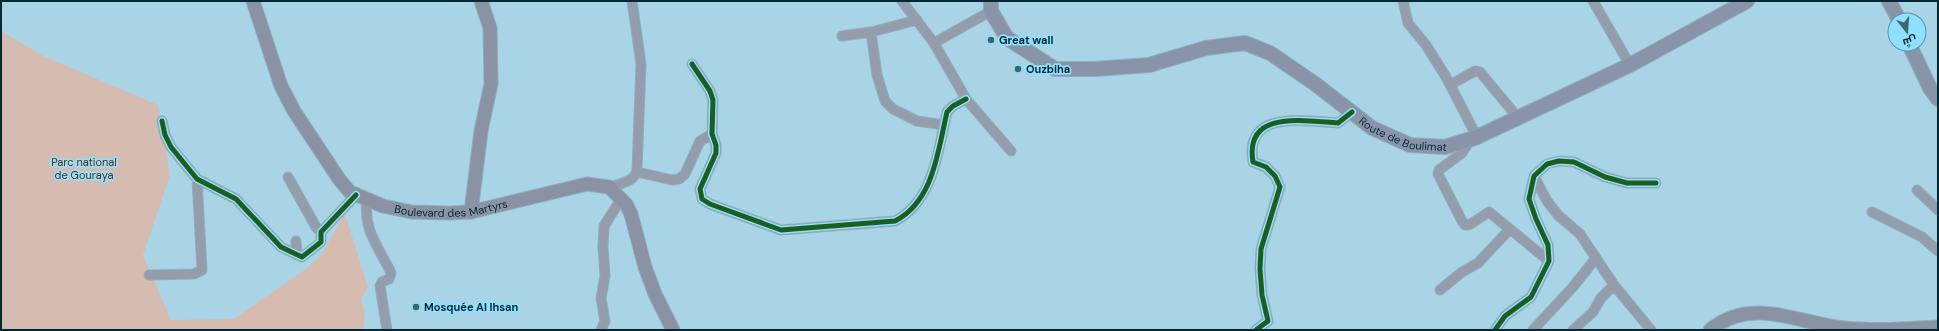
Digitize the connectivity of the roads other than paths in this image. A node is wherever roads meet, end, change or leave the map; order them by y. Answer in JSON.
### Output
{"nodes":[{"id":1,"x":253,"y":1,"type":"edge"},
{"id":2,"x":481,"y":1,"type":"edge"},
{"id":3,"x":632,"y":1,"type":"edge"},
{"id":4,"x":902,"y":1,"type":"edge"},
{"id":5,"x":1403,"y":1,"type":"edge"},
{"id":6,"x":1593,"y":1,"type":"edge"},
{"id":7,"x":1747,"y":1,"type":"edge"},
{"id":8,"x":1889,"y":1,"type":"edge"},
{"id":9,"x":991,"y":6,"type":"edge"},
{"id":10,"x":1895,"y":12,"type":"edge"},
{"id":11,"x":917,"y":20,"type":"junction"},
{"id":12,"x":871,"y":32,"type":"junction"},
{"id":13,"x":842,"y":36,"type":"dead end"},
{"id":14,"x":934,"y":43,"type":"junction"},
{"id":15,"x":1913,"y":52,"type":"edge"},
{"id":16,"x":692,"y":64,"type":"dead end"},
{"id":17,"x":1630,"y":65,"type":"junction"},
{"id":18,"x":1450,"y":85,"type":"junction"},
{"id":19,"x":966,"y":99,"type":"junction"},
{"id":20,"x":1938,"y":99,"type":"edge"},
{"id":21,"x":1352,"y":112,"type":"junction"},
{"id":22,"x":1519,"y":119,"type":"junction"},
{"id":23,"x":162,"y":121,"type":"dead end"},
{"id":24,"x":944,"y":125,"type":"junction"},
{"id":25,"x":712,"y":134,"type":"junction"},
{"id":26,"x":1473,"y":139,"type":"junction"},
{"id":27,"x":1011,"y":151,"type":"dead end"},
{"id":28,"x":637,"y":172,"type":"junction"},
{"id":29,"x":288,"y":176,"type":"dead end"},
{"id":30,"x":1534,"y":176,"type":"junction"},
{"id":31,"x":196,"y":179,"type":"junction"},
{"id":32,"x":1656,"y":183,"type":"dead end"},
{"id":33,"x":608,"y":187,"type":"junction"},
{"id":34,"x":1917,"y":190,"type":"dead end"},
{"id":35,"x":362,"y":198,"type":"junction"},
{"id":36,"x":621,"y":199,"type":"junction"},
{"id":37,"x":1938,"y":210,"type":"edge"},
{"id":38,"x":471,"y":212,"type":"junction"},
{"id":39,"x":1872,"y":212,"type":"dead end"},
{"id":40,"x":1509,"y":230,"type":"junction"},
{"id":41,"x":321,"y":232,"type":"junction"},
{"id":42,"x":296,"y":241,"type":"dead end"},
{"id":43,"x":1938,"y":251,"type":"edge"},
{"id":44,"x":297,"y":255,"type":"junction"},
{"id":45,"x":1596,"y":258,"type":"junction"},
{"id":46,"x":1549,"y":261,"type":"junction"},
{"id":47,"x":149,"y":275,"type":"dead end"},
{"id":48,"x":1614,"y":285,"type":"junction"},
{"id":49,"x":1440,"y":290,"type":"dead end"},
{"id":50,"x":1938,"y":327,"type":"edge"},
{"id":51,"x":387,"y":330,"type":"edge"},
{"id":52,"x":601,"y":330,"type":"edge"},
{"id":53,"x":673,"y":330,"type":"edge"},
{"id":54,"x":1256,"y":330,"type":"edge"},
{"id":55,"x":1495,"y":330,"type":"edge"},
{"id":56,"x":1533,"y":330,"type":"edge"},
{"id":57,"x":1573,"y":330,"type":"edge"},
{"id":58,"x":1651,"y":330,"type":"edge"},
{"id":59,"x":1710,"y":330,"type":"edge"}],
"edges":[{"from":1,"to":35,"type":"main road","name":"Boulevard des Martyrs"},
{"from":2,"to":38,"type":"main road"},
{"from":3,"to":28,"type":"street"},
{"from":4,"to":11,"type":"street"},
{"from":5,"to":18,"type":"street"},
{"from":6,"to":17,"type":"street"},
{"from":7,"to":17,"type":"main road","name":"Route de Boulimat"},
{"from":8,"to":10,"type":"main road"},
{"from":9,"to":14,"type":"street"},
{"from":9,"to":21,"type":"main road","name":"Route de Boulimat"},
{"from":11,"to":12,"type":"street"},
{"from":11,"to":14,"type":"street"},
{"from":12,"to":13,"type":"street"},
{"from":12,"to":24,"type":"street"},
{"from":14,"to":19,"type":"street"},
{"from":15,"to":20,"type":"main road"},
{"from":16,"to":25,"type":"street"},
{"from":17,"to":22,"type":"main road","name":"Route de Boulimat"},
{"from":18,"to":22,"type":"street"},
{"from":18,"to":26,"type":"street"},
{"from":19,"to":24,"type":"street"},
{"from":19,"to":27,"type":"street"},
{"from":21,"to":26,"type":"main road","name":"Route de Boulimat"},
{"from":21,"to":54,"type":"street"},
{"from":22,"to":26,"type":"main road","name":"Route de Boulimat"},
{"from":23,"to":31,"type":"street"},
{"from":24,"to":25,"type":"street"},
{"from":25,"to":28,"type":"street"},
{"from":26,"to":40,"type":"street"},
{"from":28,"to":33,"type":"street"},
{"from":29,"to":41,"type":"street"},
{"from":30,"to":32,"type":"street"},
{"from":30,"to":45,"type":"street"},
{"from":30,"to":46,"type":"street"},
{"from":31,"to":44,"type":"street"},
{"from":31,"to":47,"type":"street"},
{"from":33,"to":36,"type":"main road"},
{"from":33,"to":38,"type":"main road","name":"Boulevard des Martyrs"},
{"from":34,"to":37,"type":"street"},
{"from":35,"to":38,"type":"main road","name":"Boulevard des Martyrs"},
{"from":35,"to":41,"type":"street"},
{"from":35,"to":51,"type":"street"},
{"from":36,"to":52,"type":"street"},
{"from":36,"to":53,"type":"main road"},
{"from":39,"to":43,"type":"street"},
{"from":40,"to":46,"type":"street"},
{"from":40,"to":49,"type":"street"},
{"from":41,"to":44,"type":"street"},
{"from":42,"to":44,"type":"street"},
{"from":45,"to":48,"type":"street"},
{"from":45,"to":56,"type":"street"},
{"from":46,"to":55,"type":"street"},
{"from":48,"to":57,"type":"street"},
{"from":48,"to":58,"type":"street"},
{"from":50,"to":59,"type":"main road"}]}
